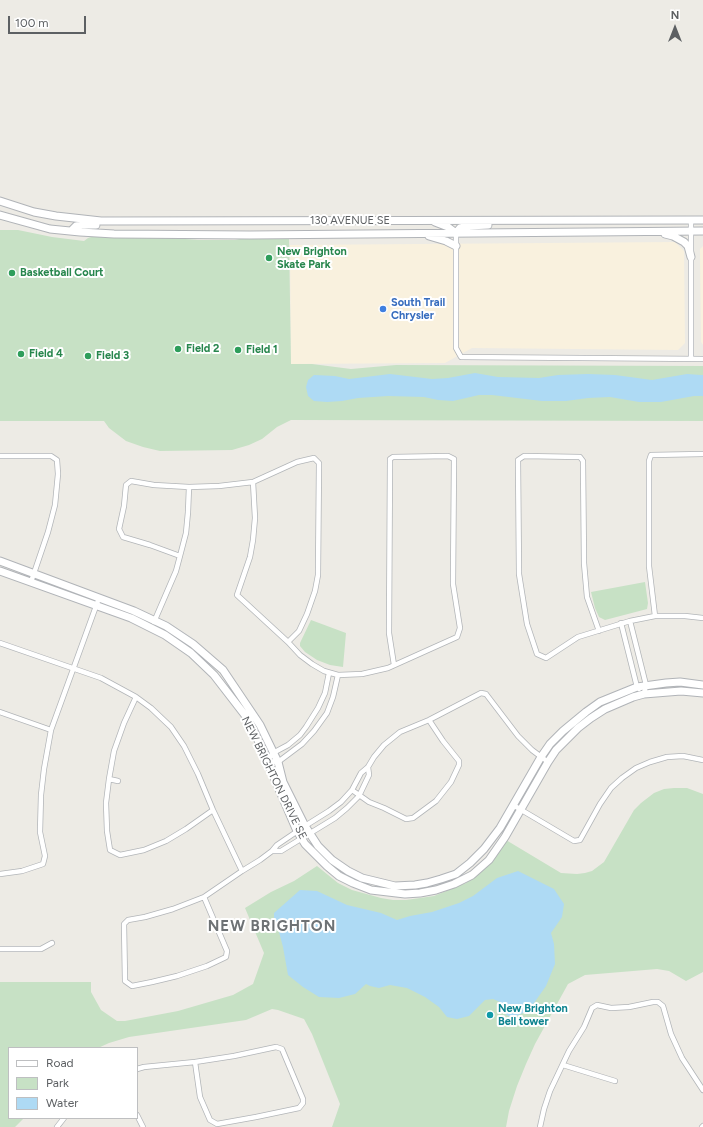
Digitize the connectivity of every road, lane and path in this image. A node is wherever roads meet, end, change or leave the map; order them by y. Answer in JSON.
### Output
{"nodes":[{"id":1,"x":0,"y":201,"type":"edge"},
{"id":2,"x":0,"y":215,"type":"edge"},
{"id":3,"x":50,"y":215,"type":"junction"},
{"id":4,"x":428,"y":220,"type":"junction"},
{"id":5,"x":556,"y":220,"type":"junction"},
{"id":6,"x":691,"y":220,"type":"junction"},
{"id":7,"x":703,"y":220,"type":"edge"},
{"id":8,"x":163,"y":221,"type":"junction"},
{"id":9,"x":70,"y":231,"type":"junction"},
{"id":10,"x":691,"y":231,"type":"junction"},
{"id":11,"x":703,"y":231,"type":"edge"},
{"id":12,"x":649,"y":232,"type":"junction"},
{"id":13,"x":418,"y":233,"type":"junction"},
{"id":14,"x":456,"y":233,"type":"junction"},
{"id":15,"x":456,"y":246,"type":"junction"},
{"id":16,"x":691,"y":257,"type":"junction"},
{"id":17,"x":691,"y":358,"type":"junction"},
{"id":18,"x":703,"y":358,"type":"edge"},
{"id":19,"x":703,"y":454,"type":"edge"},
{"id":20,"x":0,"y":456,"type":"edge"},
{"id":21,"x":253,"y":482,"type":"junction"},
{"id":22,"x":189,"y":487,"type":"junction"},
{"id":23,"x":180,"y":556,"type":"junction"},
{"id":24,"x":0,"y":561,"type":"edge"},
{"id":25,"x":0,"y":571,"type":"edge"},
{"id":26,"x":34,"y":573,"type":"junction"},
{"id":27,"x":30,"y":582,"type":"junction"},
{"id":28,"x":99,"y":598,"type":"junction"},
{"id":29,"x":96,"y":606,"type":"junction"},
{"id":30,"x":655,"y":616,"type":"junction"},
{"id":31,"x":703,"y":618,"type":"edge"},
{"id":32,"x":155,"y":620,"type":"junction"},
{"id":33,"x":630,"y":621,"type":"junction"},
{"id":34,"x":621,"y":623,"type":"junction"},
{"id":35,"x":152,"y":627,"type":"junction"},
{"id":36,"x":599,"y":630,"type":"junction"},
{"id":37,"x":288,"y":642,"type":"junction"},
{"id":38,"x":0,"y":643,"type":"edge"},
{"id":39,"x":394,"y":665,"type":"junction"},
{"id":40,"x":74,"y":669,"type":"junction"},
{"id":41,"x":329,"y":673,"type":"junction"},
{"id":42,"x":338,"y":675,"type":"junction"},
{"id":43,"x":646,"y":685,"type":"junction"},
{"id":44,"x":703,"y":685,"type":"edge"},
{"id":45,"x":637,"y":687,"type":"junction"},
{"id":46,"x":703,"y":693,"type":"edge"},
{"id":47,"x":644,"y":694,"type":"junction"},
{"id":48,"x":136,"y":697,"type":"junction"},
{"id":49,"x":0,"y":712,"type":"edge"},
{"id":50,"x":429,"y":720,"type":"junction"},
{"id":51,"x":51,"y":730,"type":"junction"},
{"id":52,"x":273,"y":753,"type":"junction"},
{"id":53,"x":541,"y":757,"type":"junction"},
{"id":54,"x":703,"y":760,"type":"edge"},
{"id":55,"x":267,"y":761,"type":"junction"},
{"id":56,"x":278,"y":762,"type":"junction"},
{"id":57,"x":548,"y":762,"type":"junction"},
{"id":58,"x":368,"y":767,"type":"junction"},
{"id":59,"x":109,"y":779,"type":"junction"},
{"id":60,"x":118,"y":781,"type":"dead end"},
{"id":61,"x":352,"y":790,"type":"junction"},
{"id":62,"x":359,"y":796,"type":"junction"},
{"id":63,"x":513,"y":806,"type":"junction"},
{"id":64,"x":213,"y":810,"type":"junction"},
{"id":65,"x":521,"y":810,"type":"junction"},
{"id":66,"x":305,"y":826,"type":"junction"},
{"id":67,"x":297,"y":831,"type":"junction"},
{"id":68,"x":309,"y":833,"type":"junction"},
{"id":69,"x":302,"y":838,"type":"junction"},
{"id":70,"x":272,"y":852,"type":"junction"},
{"id":71,"x":242,"y":871,"type":"junction"},
{"id":72,"x":0,"y":874,"type":"edge"},
{"id":73,"x":204,"y":897,"type":"junction"},
{"id":74,"x":52,"y":943,"type":"dead end"},
{"id":75,"x":0,"y":949,"type":"edge"},
{"id":76,"x":195,"y":1062,"type":"junction"},
{"id":77,"x":563,"y":1065,"type":"junction"},
{"id":78,"x":138,"y":1069,"type":"edge"},
{"id":79,"x":615,"y":1081,"type":"dead end"},
{"id":80,"x":703,"y":1090,"type":"edge"},
{"id":81,"x":138,"y":1116,"type":"edge"},
{"id":82,"x":63,"y":1119,"type":"edge"},
{"id":83,"x":57,"y":1127,"type":"edge"},
{"id":84,"x":143,"y":1127,"type":"edge"},
{"id":85,"x":540,"y":1127,"type":"edge"}],
"edges":[{"from":1,"to":3,"type":"street","name":"130 AVENUE SE"},
{"from":2,"to":9,"type":"street","name":"130 AVENUE SE"},
{"from":3,"to":8,"type":"street","name":"130 AVENUE SE"},
{"from":3,"to":9,"type":"street"},
{"from":4,"to":5,"type":"street","name":"130 AVENUE SE"},
{"from":4,"to":8,"type":"street","name":"130 AVENUE SE"},
{"from":4,"to":14,"type":"street"},
{"from":5,"to":6,"type":"street","name":"130 AVENUE SE"},
{"from":5,"to":14,"type":"street"},
{"from":6,"to":7,"type":"street","name":"130 AVENUE SE"},
{"from":6,"to":10,"type":"street"},
{"from":8,"to":9,"type":"street"},
{"from":9,"to":13,"type":"street","name":"130 AVENUE SE"},
{"from":10,"to":11,"type":"street","name":"130 AVENUE SE"},
{"from":10,"to":12,"type":"street","name":"130 AVENUE SE"},
{"from":10,"to":16,"type":"street"},
{"from":12,"to":14,"type":"street","name":"130 AVENUE SE"},
{"from":12,"to":16,"type":"street"},
{"from":13,"to":14,"type":"street","name":"130 AVENUE SE"},
{"from":13,"to":15,"type":"street"},
{"from":14,"to":15,"type":"street"},
{"from":15,"to":17,"type":"street"},
{"from":16,"to":17,"type":"street"},
{"from":17,"to":18,"type":"street"},
{"from":19,"to":30,"type":"street"},
{"from":20,"to":26,"type":"street"},
{"from":21,"to":22,"type":"street"},
{"from":21,"to":37,"type":"street"},
{"from":21,"to":37,"type":"street"},
{"from":22,"to":23,"type":"street"},
{"from":22,"to":23,"type":"street"},
{"from":23,"to":32,"type":"street"},
{"from":24,"to":26,"type":"street","name":"NEW BRIGHTON DRIVE SE"},
{"from":25,"to":27,"type":"street","name":"NEW BRIGHTON DRIVE SE"},
{"from":26,"to":27,"type":"street"},
{"from":26,"to":28,"type":"street","name":"NEW BRIGHTON DRIVE SE"},
{"from":27,"to":29,"type":"street","name":"NEW BRIGHTON DRIVE SE"},
{"from":28,"to":29,"type":"street"},
{"from":28,"to":32,"type":"street","name":"NEW BRIGHTON DRIVE SE"},
{"from":29,"to":35,"type":"street","name":"NEW BRIGHTON DRIVE SE"},
{"from":29,"to":40,"type":"street"},
{"from":30,"to":31,"type":"street"},
{"from":30,"to":33,"type":"street"},
{"from":32,"to":35,"type":"street"},
{"from":32,"to":52,"type":"street","name":"NEW BRIGHTON DRIVE SE"},
{"from":33,"to":34,"type":"street"},
{"from":33,"to":43,"type":"street"},
{"from":34,"to":36,"type":"street"},
{"from":34,"to":45,"type":"street"},
{"from":35,"to":55,"type":"street","name":"NEW BRIGHTON DRIVE SE"},
{"from":36,"to":36,"type":"street"},
{"from":37,"to":41,"type":"street"},
{"from":38,"to":40,"type":"street"},
{"from":39,"to":39,"type":"street"},
{"from":39,"to":42,"type":"street"},
{"from":40,"to":48,"type":"street"},
{"from":40,"to":51,"type":"street"},
{"from":41,"to":42,"type":"street"},
{"from":41,"to":52,"type":"street"},
{"from":42,"to":56,"type":"street"},
{"from":43,"to":44,"type":"street","name":"NEW BRIGHTON DRIVE SE"},
{"from":43,"to":45,"type":"street","name":"NEW BRIGHTON DRIVE SE"},
{"from":43,"to":47,"type":"street"},
{"from":45,"to":47,"type":"street"},
{"from":45,"to":53,"type":"street","name":"NEW BRIGHTON DRIVE SE"},
{"from":46,"to":47,"type":"street","name":"NEW BRIGHTON DRIVE SE"},
{"from":47,"to":57,"type":"street","name":"NEW BRIGHTON DRIVE SE"},
{"from":48,"to":59,"type":"street"},
{"from":48,"to":64,"type":"street"},
{"from":49,"to":51,"type":"street"},
{"from":50,"to":53,"type":"street"},
{"from":50,"to":58,"type":"street"},
{"from":50,"to":62,"type":"street"},
{"from":51,"to":72,"type":"street"},
{"from":52,"to":55,"type":"street"},
{"from":52,"to":56,"type":"street","name":"NEW BRIGHTON DRIVE SE"},
{"from":53,"to":57,"type":"street"},
{"from":53,"to":63,"type":"street","name":"NEW BRIGHTON DRIVE SE"},
{"from":54,"to":65,"type":"street"},
{"from":55,"to":56,"type":"street"},
{"from":55,"to":67,"type":"street","name":"NEW BRIGHTON DRIVE SE"},
{"from":56,"to":66,"type":"street","name":"NEW BRIGHTON DRIVE SE"},
{"from":57,"to":65,"type":"street","name":"NEW BRIGHTON DRIVE SE"},
{"from":58,"to":61,"type":"street"},
{"from":58,"to":62,"type":"street"},
{"from":59,"to":60,"type":"street"},
{"from":59,"to":64,"type":"street"},
{"from":61,"to":62,"type":"street"},
{"from":61,"to":66,"type":"street"},
{"from":62,"to":68,"type":"street"},
{"from":63,"to":65,"type":"street"},
{"from":63,"to":68,"type":"street","name":"NEW BRIGHTON DRIVE SE"},
{"from":64,"to":71,"type":"street"},
{"from":65,"to":69,"type":"street","name":"NEW BRIGHTON DRIVE SE"},
{"from":66,"to":67,"type":"street"},
{"from":66,"to":68,"type":"street","name":"NEW BRIGHTON DRIVE SE"},
{"from":67,"to":69,"type":"street","name":"NEW BRIGHTON DRIVE SE"},
{"from":67,"to":70,"type":"street"},
{"from":68,"to":69,"type":"street"},
{"from":69,"to":70,"type":"street"},
{"from":70,"to":71,"type":"street"},
{"from":71,"to":73,"type":"street"},
{"from":73,"to":73,"type":"street"},
{"from":74,"to":75,"type":"street"},
{"from":76,"to":76,"type":"street"},
{"from":76,"to":78,"type":"street"},
{"from":77,"to":79,"type":"street"},
{"from":77,"to":80,"type":"street"},
{"from":77,"to":85,"type":"street"},
{"from":81,"to":84,"type":"street"},
{"from":82,"to":83,"type":"street"}]}
